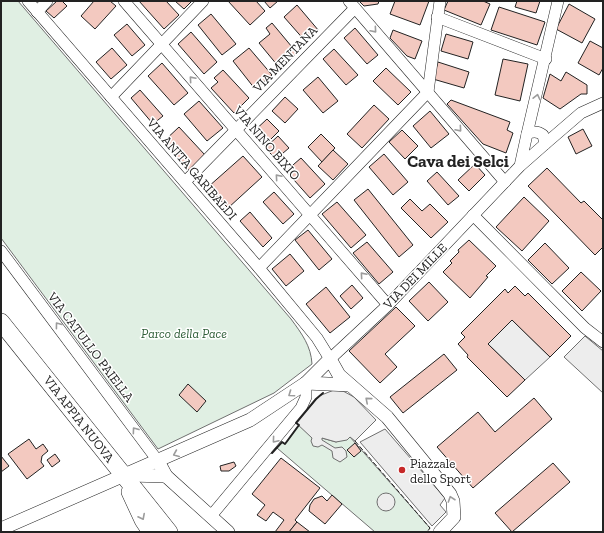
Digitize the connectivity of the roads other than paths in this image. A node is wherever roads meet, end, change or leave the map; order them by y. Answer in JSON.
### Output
{"nodes":[{"id":1,"x":28,"y":1,"type":"edge"},
{"id":2,"x":47,"y":1,"type":"edge"},
{"id":3,"x":124,"y":1,"type":"edge"},
{"id":4,"x":203,"y":1,"type":"edge"},
{"id":5,"x":440,"y":1,"type":"edge"},
{"id":6,"x":558,"y":1,"type":"edge"},
{"id":7,"x":352,"y":4,"type":"edge"},
{"id":8,"x":37,"y":12,"type":"junction"},
{"id":9,"x":437,"y":17,"type":"junction"},
{"id":10,"x":162,"y":44,"type":"junction"},
{"id":11,"x":546,"y":59,"type":"junction"},
{"id":12,"x":428,"y":92,"type":"junction"},
{"id":13,"x":111,"y":97,"type":"junction"},
{"id":14,"x":603,"y":103,"type":"edge"},
{"id":15,"x":236,"y":130,"type":"junction"},
{"id":16,"x":559,"y":130,"type":"junction"},
{"id":17,"x":540,"y":132,"type":"junction"},
{"id":18,"x":527,"y":134,"type":"junction"},
{"id":19,"x":545,"y":144,"type":"junction"},
{"id":20,"x":520,"y":166,"type":"junction"},
{"id":21,"x":185,"y":182,"type":"junction"},
{"id":22,"x":505,"y":182,"type":"junction"},
{"id":23,"x":473,"y":215,"type":"junction"},
{"id":24,"x":311,"y":216,"type":"junction"},
{"id":25,"x":1,"y":251,"type":"edge"},
{"id":26,"x":259,"y":268,"type":"junction"},
{"id":27,"x":388,"y":305,"type":"junction"},
{"id":28,"x":1,"y":311,"type":"edge"},
{"id":29,"x":1,"y":322,"type":"edge"},
{"id":30,"x":603,"y":342,"type":"edge"},
{"id":31,"x":330,"y":359,"type":"junction"},
{"id":32,"x":35,"y":364,"type":"junction"},
{"id":33,"x":306,"y":383,"type":"junction"},
{"id":34,"x":350,"y":385,"type":"junction"},
{"id":35,"x":158,"y":461,"type":"junction"},
{"id":36,"x":123,"y":475,"type":"junction"},
{"id":37,"x":166,"y":476,"type":"junction"},
{"id":38,"x":211,"y":516,"type":"junction"},
{"id":39,"x":1,"y":529,"type":"edge"},
{"id":40,"x":151,"y":532,"type":"edge"},
{"id":41,"x":169,"y":532,"type":"edge"},
{"id":42,"x":228,"y":532,"type":"edge"},
{"id":43,"x":440,"y":532,"type":"edge"}],
"edges":[{"from":1,"to":8,"type":"street","name":"VIA ANITA GARIBALDI"},
{"from":2,"to":8,"type":"street"},
{"from":3,"to":10,"type":"street","name":"VIA NINO BIXIO"},
{"from":4,"to":10,"type":"street"},
{"from":5,"to":9,"type":"street"},
{"from":6,"to":11,"type":"street"},
{"from":7,"to":12,"type":"street","one_way":true},
{"from":7,"to":15,"type":"street","name":"VIA MENTANA"},
{"from":8,"to":13,"type":"street","name":"VIA ANITA GARIBALDI"},
{"from":9,"to":11,"type":"street"},
{"from":9,"to":12,"type":"street"},
{"from":10,"to":13,"type":"street"},
{"from":15,"to":10,"type":"street","name":"VIA NINO BIXIO","one_way":true},
{"from":18,"to":11,"type":"street","one_way":true},
{"from":12,"to":22,"type":"street","one_way":true},
{"from":12,"to":24,"type":"street"},
{"from":13,"to":21,"type":"street","name":"VIA ANITA GARIBALDI"},
{"from":14,"to":16,"type":"street","name":"VIA DEI MILLE"},
{"from":15,"to":21,"type":"street","name":"VIA MENTANA"},
{"from":24,"to":15,"type":"street","name":"VIA NINO BIXIO","one_way":true},
{"from":16,"to":17,"type":"street"},
{"from":16,"to":19,"type":"street","name":"VIA DEI MILLE"},
{"from":17,"to":18,"type":"street"},
{"from":17,"to":19,"type":"street"},
{"from":18,"to":20,"type":"street"},
{"from":19,"to":20,"type":"street","name":"VIA DEI MILLE"},
{"from":20,"to":22,"type":"street","name":"VIA DEI MILLE"},
{"from":21,"to":26,"type":"street","name":"VIA ANITA GARIBALDI"},
{"from":22,"to":23,"type":"street","name":"VIA DEI MILLE"},
{"from":23,"to":27,"type":"street","name":"VIA DEI MILLE"},
{"from":23,"to":30,"type":"street"},
{"from":24,"to":26,"type":"street"},
{"from":27,"to":24,"type":"street","name":"VIA NINO BIXIO","one_way":true},
{"from":35,"to":25,"type":"street","name":"VIA CATULLO PAIELLA","one_way":true},
{"from":26,"to":31,"type":"street","name":"VIA ANITA GARIBALDI"},
{"from":27,"to":31,"type":"street","name":"VIA DEI MILLE"},
{"from":28,"to":32,"type":"main road","name":"VIA APPIA NUOVA"},
{"from":29,"to":32,"type":"main road","name":"VIA APPIA NUOVA"},
{"from":31,"to":33,"type":"street","name":"VIA DEI MILLE"},
{"from":31,"to":34,"type":"street"},
{"from":32,"to":36,"type":"main road","name":"VIA APPIA NUOVA"},
{"from":33,"to":34,"type":"street"},
{"from":33,"to":35,"type":"street","name":"VIA DEI MILLE","one_way":true},
{"from":33,"to":38,"type":"street","one_way":true},
{"from":43,"to":34,"type":"street","one_way":true},
{"from":35,"to":36,"type":"street","name":"VIA DEI MILLE"},
{"from":35,"to":37,"type":"street"},
{"from":36,"to":37,"type":"street"},
{"from":36,"to":39,"type":"street","name":"VIA DEI MILLE"},
{"from":36,"to":40,"type":"main road","name":"VIA APPIA NUOVA","one_way":true},
{"from":36,"to":41,"type":"main road","name":"VIA APPIA NUOVA"},
{"from":37,"to":38,"type":"street"},
{"from":38,"to":42,"type":"street"}]}
